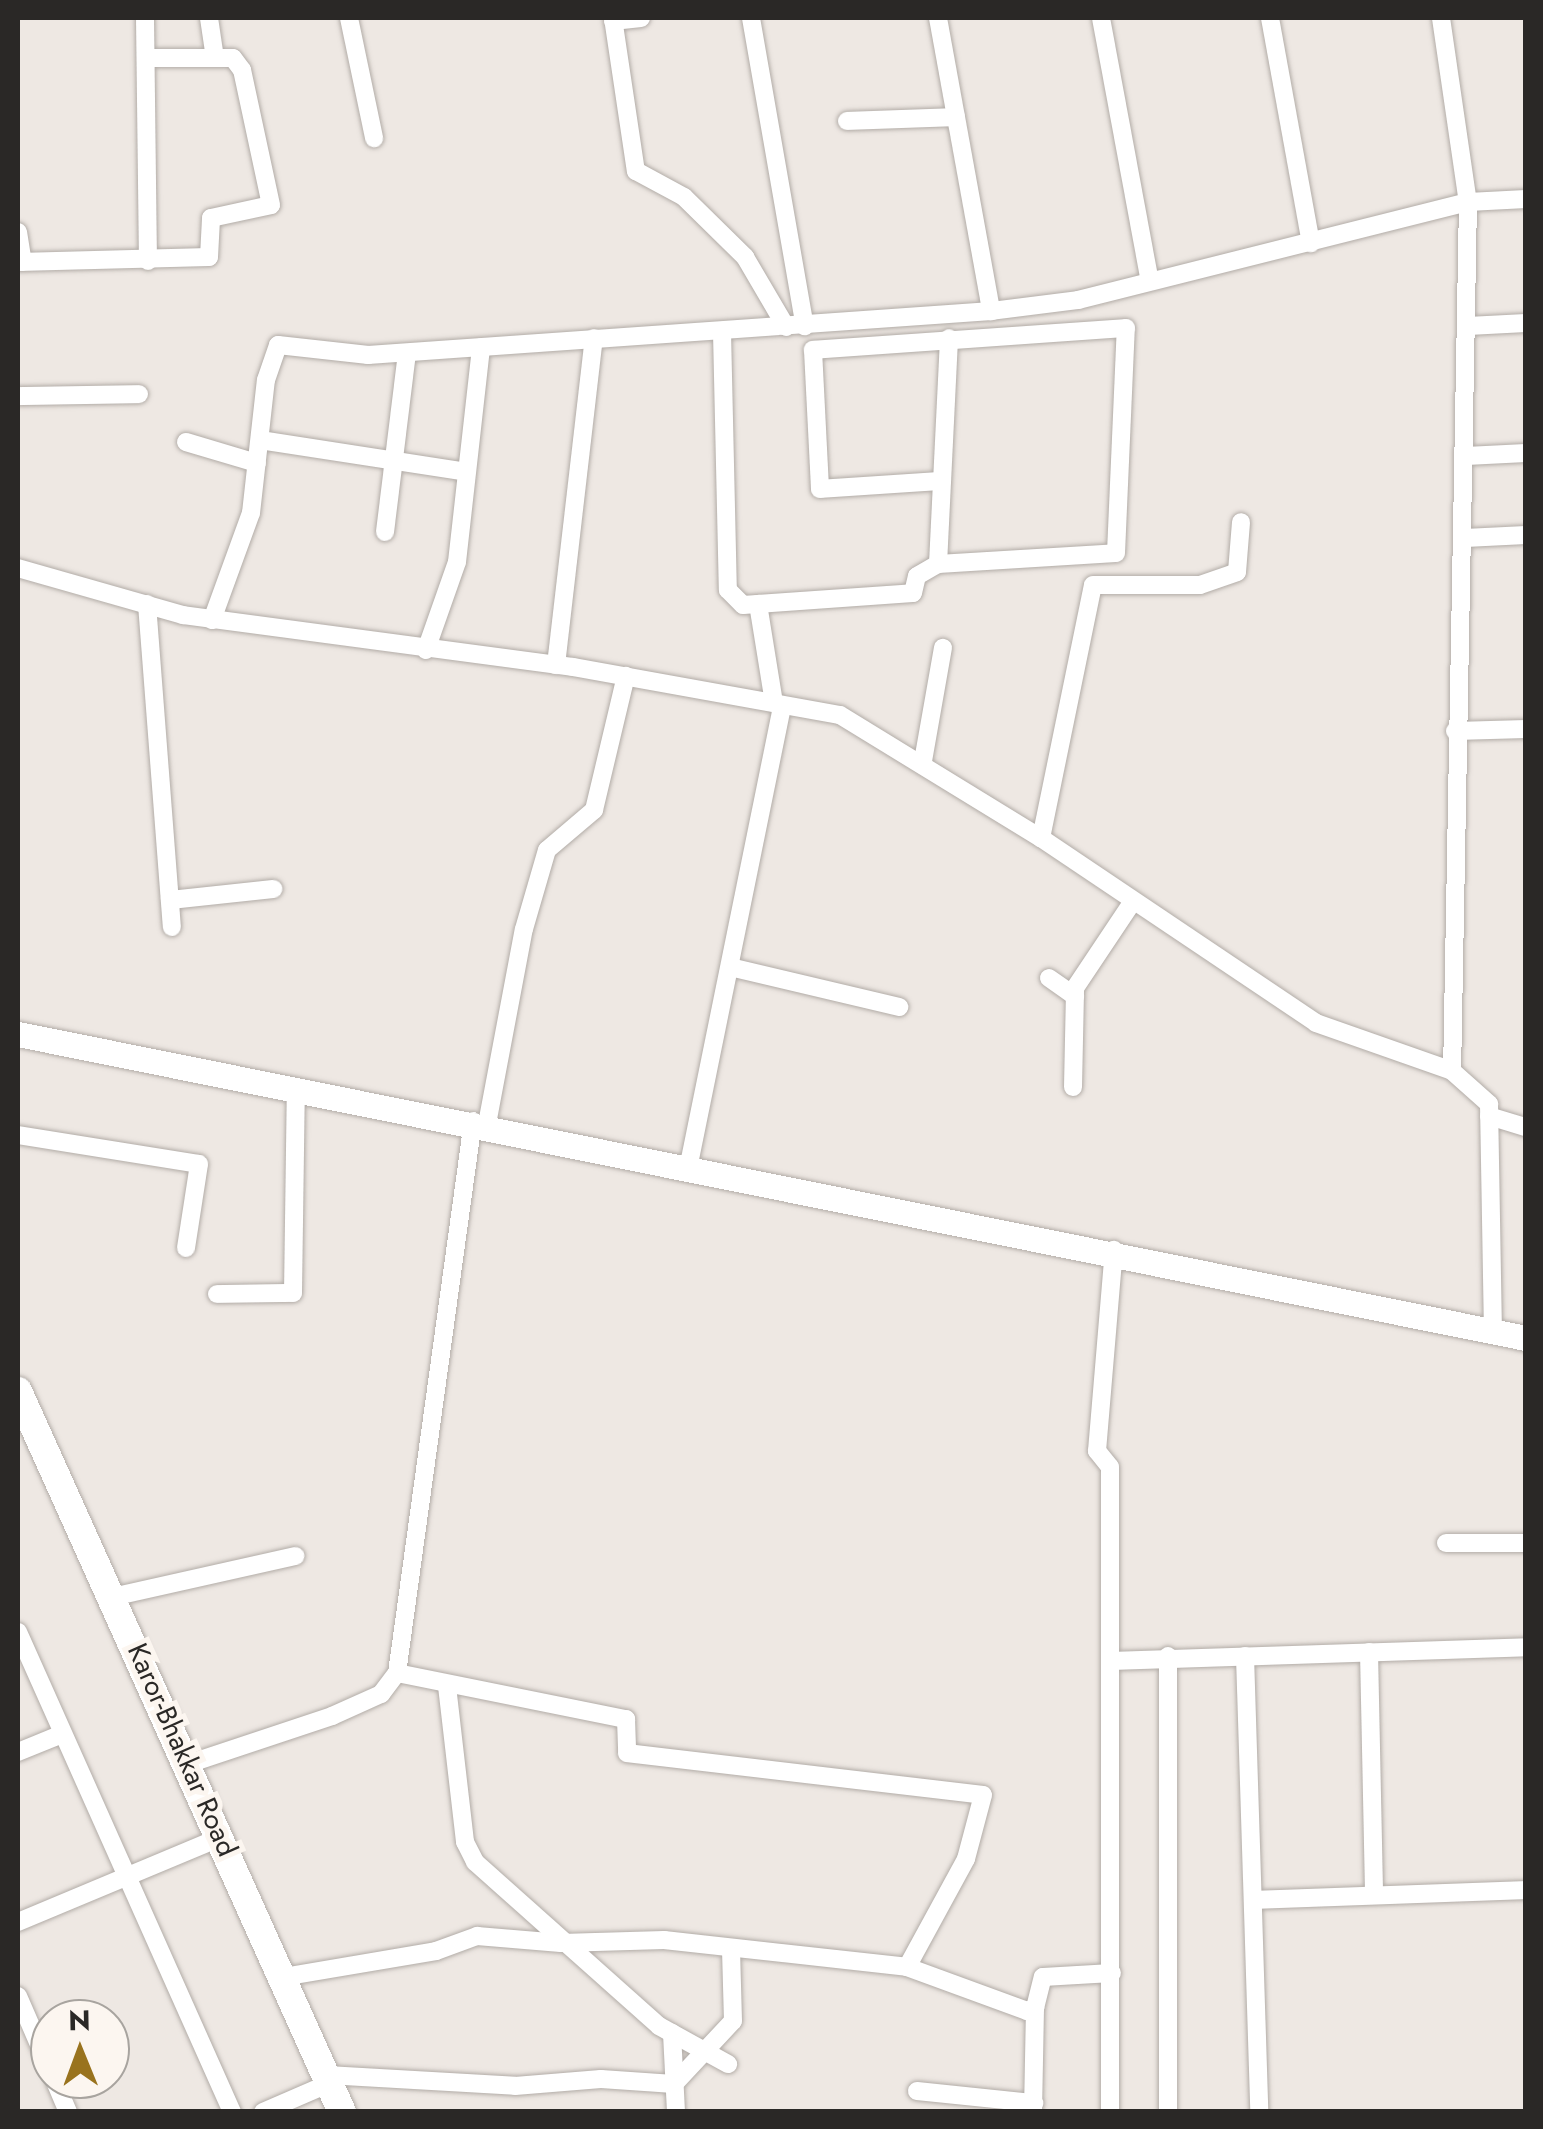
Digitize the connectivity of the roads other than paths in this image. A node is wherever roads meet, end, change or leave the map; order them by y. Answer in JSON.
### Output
{"nodes":[{"id":1,"x":145,"y":18,"type":"edge"},
{"id":2,"x":208,"y":18,"type":"edge"},
{"id":3,"x":348,"y":18,"type":"edge"},
{"id":4,"x":641,"y":18,"type":"edge"},
{"id":5,"x":751,"y":18,"type":"edge"},
{"id":6,"x":938,"y":18,"type":"edge"},
{"id":7,"x":1101,"y":18,"type":"edge"},
{"id":8,"x":1270,"y":18,"type":"edge"},
{"id":9,"x":1441,"y":18,"type":"edge"},
{"id":10,"x":613,"y":19,"type":"edge"},
{"id":11,"x":146,"y":58,"type":"junction"},
{"id":12,"x":215,"y":58,"type":"junction"},
{"id":13,"x":956,"y":117,"type":"junction"},
{"id":14,"x":846,"y":121,"type":"dead end"},
{"id":15,"x":374,"y":138,"type":"dead end"},
{"id":16,"x":1526,"y":198,"type":"edge"},
{"id":17,"x":1468,"y":202,"type":"junction"},
{"id":18,"x":18,"y":232,"type":"edge"},
{"id":19,"x":1311,"y":243,"type":"junction"},
{"id":20,"x":20,"y":262,"type":"edge"},
{"id":21,"x":148,"y":262,"type":"junction"},
{"id":22,"x":1148,"y":278,"type":"junction"},
{"id":23,"x":991,"y":311,"type":"junction"},
{"id":24,"x":1526,"y":323,"type":"edge"},
{"id":25,"x":806,"y":326,"type":"junction"},
{"id":26,"x":1468,"y":326,"type":"junction"},
{"id":27,"x":786,"y":327,"type":"junction"},
{"id":28,"x":722,"y":332,"type":"junction"},
{"id":29,"x":594,"y":338,"type":"junction"},
{"id":30,"x":949,"y":338,"type":"junction"},
{"id":31,"x":481,"y":347,"type":"junction"},
{"id":32,"x":407,"y":352,"type":"junction"},
{"id":33,"x":139,"y":394,"type":"dead end"},
{"id":34,"x":18,"y":396,"type":"edge"},
{"id":35,"x":260,"y":440,"type":"junction"},
{"id":36,"x":186,"y":442,"type":"dead end"},
{"id":37,"x":1526,"y":453,"type":"edge"},
{"id":38,"x":1466,"y":456,"type":"junction"},
{"id":39,"x":257,"y":463,"type":"junction"},
{"id":40,"x":393,"y":464,"type":"junction"},
{"id":41,"x":468,"y":472,"type":"junction"},
{"id":42,"x":942,"y":481,"type":"junction"},
{"id":43,"x":1241,"y":522,"type":"dead end"},
{"id":44,"x":385,"y":532,"type":"dead end"},
{"id":45,"x":1526,"y":535,"type":"edge"},
{"id":46,"x":1464,"y":538,"type":"junction"},
{"id":47,"x":938,"y":564,"type":"junction"},
{"id":48,"x":18,"y":568,"type":"edge"},
{"id":49,"x":147,"y":604,"type":"junction"},
{"id":50,"x":758,"y":604,"type":"junction"},
{"id":51,"x":212,"y":620,"type":"junction"},
{"id":52,"x":943,"y":648,"type":"dead end"},
{"id":53,"x":426,"y":650,"type":"junction"},
{"id":54,"x":556,"y":665,"type":"junction"},
{"id":55,"x":626,"y":676,"type":"junction"},
{"id":56,"x":778,"y":704,"type":"junction"},
{"id":57,"x":1526,"y":729,"type":"edge"},
{"id":58,"x":1456,"y":731,"type":"junction"},
{"id":59,"x":923,"y":761,"type":"junction"},
{"id":60,"x":1041,"y":838,"type":"junction"},
{"id":61,"x":273,"y":888,"type":"dead end"},
{"id":62,"x":170,"y":900,"type":"junction"},
{"id":63,"x":1133,"y":901,"type":"junction"},
{"id":64,"x":172,"y":928,"type":"dead end"},
{"id":65,"x":730,"y":967,"type":"junction"},
{"id":66,"x":1049,"y":978,"type":"dead end"},
{"id":67,"x":1075,"y":996,"type":"junction"},
{"id":68,"x":899,"y":1007,"type":"dead end"},
{"id":69,"x":18,"y":1034,"type":"edge"},
{"id":70,"x":1452,"y":1070,"type":"junction"},
{"id":71,"x":296,"y":1087,"type":"junction"},
{"id":72,"x":1073,"y":1087,"type":"dead end"},
{"id":73,"x":1489,"y":1116,"type":"junction"},
{"id":74,"x":480,"y":1122,"type":"junction"},
{"id":75,"x":1526,"y":1127,"type":"edge"},
{"id":76,"x":18,"y":1135,"type":"edge"},
{"id":77,"x":688,"y":1164,"type":"junction"},
{"id":78,"x":186,"y":1248,"type":"dead end"},
{"id":79,"x":1114,"y":1250,"type":"junction"},
{"id":80,"x":217,"y":1294,"type":"dead end"},
{"id":81,"x":1493,"y":1332,"type":"junction"},
{"id":82,"x":1526,"y":1338,"type":"edge"},
{"id":83,"x":18,"y":1390,"type":"edge"},
{"id":84,"x":1446,"y":1543,"type":"dead end"},
{"id":85,"x":1526,"y":1543,"type":"edge"},
{"id":86,"x":294,"y":1556,"type":"dead end"},
{"id":87,"x":112,"y":1597,"type":"junction"},
{"id":88,"x":18,"y":1632,"type":"edge"},
{"id":89,"x":1526,"y":1646,"type":"edge"},
{"id":90,"x":1369,"y":1652,"type":"junction"},
{"id":91,"x":1168,"y":1656,"type":"junction"},
{"id":92,"x":1245,"y":1656,"type":"junction"},
{"id":93,"x":1112,"y":1661,"type":"junction"},
{"id":94,"x":397,"y":1673,"type":"junction"},
{"id":95,"x":448,"y":1686,"type":"junction"},
{"id":96,"x":62,"y":1734,"type":"junction"},
{"id":97,"x":18,"y":1752,"type":"edge"},
{"id":98,"x":188,"y":1764,"type":"junction"},
{"id":99,"x":221,"y":1837,"type":"junction"},
{"id":100,"x":129,"y":1877,"type":"junction"},
{"id":101,"x":1526,"y":1890,"type":"edge"},
{"id":102,"x":1374,"y":1896,"type":"junction"},
{"id":103,"x":1254,"y":1900,"type":"junction"},
{"id":104,"x":18,"y":1922,"type":"edge"},
{"id":105,"x":561,"y":1944,"type":"junction"},
{"id":106,"x":731,"y":1948,"type":"junction"},
{"id":107,"x":907,"y":1968,"type":"junction"},
{"id":108,"x":1112,"y":1973,"type":"junction"},
{"id":109,"x":283,"y":1977,"type":"junction"},
{"id":110,"x":18,"y":1996,"type":"edge"},
{"id":111,"x":1035,"y":2008,"type":"junction"},
{"id":112,"x":30,"y":2024,"type":"edge"},
{"id":113,"x":672,"y":2033,"type":"junction"},
{"id":114,"x":708,"y":2053,"type":"junction"},
{"id":115,"x":728,"y":2064,"type":"dead end"},
{"id":116,"x":329,"y":2079,"type":"junction"},
{"id":117,"x":674,"y":2084,"type":"junction"},
{"id":118,"x":917,"y":2091,"type":"dead end"},
{"id":119,"x":1033,"y":2108,"type":"edge"},
{"id":120,"x":232,"y":2112,"type":"edge"},
{"id":121,"x":263,"y":2112,"type":"edge"},
{"id":122,"x":342,"y":2112,"type":"edge"},
{"id":123,"x":676,"y":2112,"type":"edge"},
{"id":124,"x":1110,"y":2112,"type":"edge"},
{"id":125,"x":1168,"y":2112,"type":"edge"},
{"id":126,"x":1258,"y":2112,"type":"edge"}],
"edges":[{"from":1,"to":11,"type":"street"},
{"from":2,"to":12,"type":"street"},
{"from":3,"to":15,"type":"street"},
{"from":4,"to":10,"type":"street"},
{"from":5,"to":25,"type":"street"},
{"from":6,"to":13,"type":"street"},
{"from":7,"to":22,"type":"street"},
{"from":8,"to":19,"type":"street"},
{"from":9,"to":17,"type":"street"},
{"from":10,"to":27,"type":"street"},
{"from":11,"to":12,"type":"street"},
{"from":11,"to":21,"type":"street"},
{"from":12,"to":21,"type":"street"},
{"from":13,"to":14,"type":"street"},
{"from":13,"to":23,"type":"street"},
{"from":16,"to":17,"type":"street"},
{"from":17,"to":19,"type":"street"},
{"from":17,"to":26,"type":"street"},
{"from":18,"to":20,"type":"street"},
{"from":19,"to":22,"type":"street"},
{"from":20,"to":21,"type":"street"},
{"from":22,"to":23,"type":"street"},
{"from":23,"to":25,"type":"street"},
{"from":24,"to":26,"type":"street"},
{"from":25,"to":27,"type":"street"},
{"from":26,"to":38,"type":"street"},
{"from":27,"to":28,"type":"street"},
{"from":28,"to":29,"type":"street"},
{"from":28,"to":50,"type":"street"},
{"from":29,"to":31,"type":"street"},
{"from":29,"to":54,"type":"street"},
{"from":30,"to":42,"type":"street"},
{"from":30,"to":42,"type":"street"},
{"from":30,"to":47,"type":"street"},
{"from":31,"to":32,"type":"street"},
{"from":31,"to":41,"type":"street"},
{"from":32,"to":35,"type":"street"},
{"from":32,"to":40,"type":"street"},
{"from":33,"to":34,"type":"street"},
{"from":35,"to":39,"type":"street"},
{"from":35,"to":40,"type":"street"},
{"from":36,"to":39,"type":"street"},
{"from":37,"to":38,"type":"street"},
{"from":38,"to":46,"type":"street"},
{"from":39,"to":51,"type":"street"},
{"from":40,"to":41,"type":"street"},
{"from":40,"to":44,"type":"street"},
{"from":41,"to":53,"type":"street"},
{"from":42,"to":47,"type":"street"},
{"from":43,"to":60,"type":"street"},
{"from":45,"to":46,"type":"street"},
{"from":46,"to":58,"type":"street"},
{"from":47,"to":50,"type":"street"},
{"from":48,"to":49,"type":"street"},
{"from":49,"to":51,"type":"street"},
{"from":49,"to":62,"type":"street"},
{"from":50,"to":56,"type":"street"},
{"from":51,"to":53,"type":"street"},
{"from":52,"to":59,"type":"street"},
{"from":53,"to":54,"type":"street"},
{"from":54,"to":55,"type":"street"},
{"from":55,"to":56,"type":"street"},
{"from":55,"to":74,"type":"street"},
{"from":56,"to":59,"type":"street"},
{"from":56,"to":65,"type":"street"},
{"from":57,"to":58,"type":"street"},
{"from":58,"to":70,"type":"street"},
{"from":59,"to":60,"type":"street"},
{"from":60,"to":63,"type":"street"},
{"from":61,"to":62,"type":"street"},
{"from":62,"to":64,"type":"street"},
{"from":63,"to":67,"type":"street"},
{"from":63,"to":70,"type":"street"},
{"from":65,"to":68,"type":"street"},
{"from":65,"to":77,"type":"street"},
{"from":66,"to":67,"type":"street"},
{"from":67,"to":72,"type":"street"},
{"from":69,"to":71,"type":"main road"},
{"from":70,"to":73,"type":"street"},
{"from":71,"to":74,"type":"main road"},
{"from":71,"to":80,"type":"street"},
{"from":73,"to":75,"type":"street"},
{"from":73,"to":81,"type":"street"},
{"from":74,"to":77,"type":"main road"},
{"from":74,"to":94,"type":"street"},
{"from":76,"to":78,"type":"street"},
{"from":77,"to":79,"type":"main road"},
{"from":79,"to":81,"type":"main road"},
{"from":79,"to":93,"type":"street"},
{"from":81,"to":82,"type":"main road"},
{"from":83,"to":87,"type":"main road","name":"Karor-Bhakkar Road"},
{"from":84,"to":85,"type":"street"},
{"from":86,"to":87,"type":"street"},
{"from":87,"to":98,"type":"main road","name":"Karor-Bhakkar Road"},
{"from":88,"to":96,"type":"street"},
{"from":89,"to":90,"type":"street"},
{"from":90,"to":92,"type":"street"},
{"from":90,"to":102,"type":"street"},
{"from":91,"to":92,"type":"street"},
{"from":91,"to":93,"type":"street"},
{"from":91,"to":125,"type":"street"},
{"from":92,"to":103,"type":"street"},
{"from":93,"to":108,"type":"street"},
{"from":94,"to":95,"type":"street"},
{"from":94,"to":98,"type":"street"},
{"from":95,"to":105,"type":"street"},
{"from":95,"to":107,"type":"street"},
{"from":96,"to":97,"type":"street"},
{"from":96,"to":100,"type":"street"},
{"from":98,"to":99,"type":"main road","name":"Karor-Bhakkar Road"},
{"from":99,"to":100,"type":"street"},
{"from":99,"to":109,"type":"main road","name":"Karor-Bhakkar Road"},
{"from":100,"to":104,"type":"street"},
{"from":100,"to":120,"type":"street"},
{"from":101,"to":102,"type":"street"},
{"from":102,"to":103,"type":"street"},
{"from":103,"to":126,"type":"street"},
{"from":105,"to":106,"type":"street"},
{"from":105,"to":109,"type":"street"},
{"from":105,"to":113,"type":"street"},
{"from":106,"to":107,"type":"street"},
{"from":106,"to":114,"type":"street"},
{"from":107,"to":111,"type":"street"},
{"from":108,"to":111,"type":"street"},
{"from":108,"to":124,"type":"street"},
{"from":109,"to":116,"type":"main road","name":"Karor-Bhakkar Road"},
{"from":110,"to":112,"type":"street"},
{"from":111,"to":119,"type":"street"},
{"from":113,"to":114,"type":"street"},
{"from":113,"to":117,"type":"street"},
{"from":114,"to":115,"type":"street"},
{"from":114,"to":117,"type":"street"},
{"from":116,"to":117,"type":"street"},
{"from":116,"to":121,"type":"street"},
{"from":116,"to":122,"type":"main road","name":"Karor-Bhakkar Road"},
{"from":117,"to":123,"type":"street"},
{"from":118,"to":119,"type":"street"}]}
